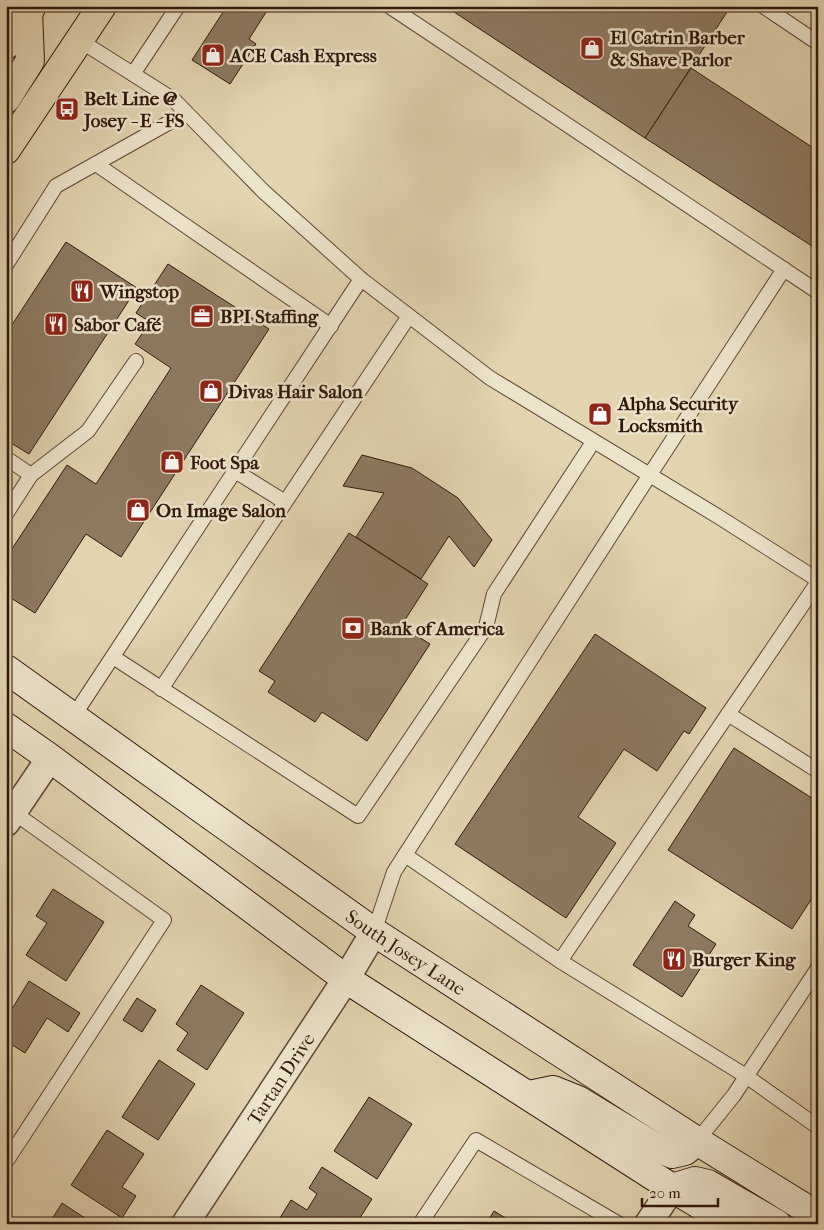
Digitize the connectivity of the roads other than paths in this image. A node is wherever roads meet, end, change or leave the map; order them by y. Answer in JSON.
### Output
{"nodes":[{"id":1,"x":80,"y":6,"type":"edge"},
{"id":2,"x":102,"y":6,"type":"edge"},
{"id":3,"x":178,"y":6,"type":"edge"},
{"id":4,"x":388,"y":6,"type":"edge"},
{"id":5,"x":763,"y":6,"type":"edge"},
{"id":6,"x":27,"y":8,"type":"edge"},
{"id":7,"x":79,"y":40,"type":"junction"},
{"id":8,"x":818,"y":43,"type":"edge"},
{"id":9,"x":6,"y":46,"type":"edge"},
{"id":10,"x":132,"y":74,"type":"junction"},
{"id":11,"x":6,"y":99,"type":"edge"},
{"id":12,"x":186,"y":113,"type":"junction"},
{"id":13,"x":6,"y":150,"type":"edge"},
{"id":14,"x":96,"y":164,"type":"junction"},
{"id":15,"x":6,"y":265,"type":"edge"},
{"id":16,"x":784,"y":269,"type":"junction"},
{"id":17,"x":361,"y":279,"type":"junction"},
{"id":18,"x":818,"y":292,"type":"edge"},
{"id":19,"x":409,"y":316,"type":"junction"},
{"id":20,"x":330,"y":326,"type":"junction"},
{"id":21,"x":136,"y":361,"type":"dead end"},
{"id":22,"x":594,"y":442,"type":"junction"},
{"id":23,"x":6,"y":458,"type":"edge"},
{"id":24,"x":235,"y":471,"type":"junction"},
{"id":25,"x":31,"y":475,"type":"junction"},
{"id":26,"x":649,"y":476,"type":"junction"},
{"id":27,"x":285,"y":502,"type":"junction"},
{"id":28,"x":6,"y":514,"type":"edge"},
{"id":29,"x":818,"y":581,"type":"edge"},
{"id":30,"x":113,"y":657,"type":"junction"},
{"id":31,"x":6,"y":669,"type":"edge"},
{"id":32,"x":161,"y":689,"type":"junction"},
{"id":33,"x":728,"y":714,"type":"junction"},
{"id":34,"x":74,"y":717,"type":"junction"},
{"id":35,"x":6,"y":727,"type":"edge"},
{"id":36,"x":50,"y":758,"type":"junction"},
{"id":37,"x":818,"y":771,"type":"edge"},
{"id":38,"x":9,"y":814,"type":"edge"},
{"id":39,"x":405,"y":855,"type":"junction"},
{"id":40,"x":374,"y":932,"type":"junction"},
{"id":41,"x":560,"y":961,"type":"junction"},
{"id":42,"x":818,"y":968,"type":"edge"},
{"id":43,"x":346,"y":979,"type":"junction"},
{"id":44,"x":746,"y":1076,"type":"junction"},
{"id":45,"x":529,"y":1095,"type":"junction"},
{"id":46,"x":818,"y":1127,"type":"edge"},
{"id":47,"x":697,"y":1141,"type":"junction"},
{"id":48,"x":6,"y":1162,"type":"edge"},
{"id":49,"x":672,"y":1188,"type":"junction"},
{"id":50,"x":818,"y":1216,"type":"edge"},
{"id":51,"x":185,"y":1224,"type":"edge"},
{"id":52,"x":420,"y":1224,"type":"edge"},
{"id":53,"x":619,"y":1224,"type":"edge"},
{"id":54,"x":648,"y":1224,"type":"edge"},
{"id":55,"x":732,"y":1224,"type":"edge"},
{"id":56,"x":777,"y":1224,"type":"edge"}],
"edges":[{"from":1,"to":7,"type":"main road"},
{"from":2,"to":7,"type":"main road"},
{"from":3,"to":10,"type":"lane"},
{"from":4,"to":16,"type":"lane"},
{"from":5,"to":8,"type":"lane"},
{"from":6,"to":9,"type":"main road"},
{"from":6,"to":11,"type":"main road"},
{"from":7,"to":10,"type":"lane"},
{"from":7,"to":13,"type":"main road"},
{"from":10,"to":12,"type":"lane"},
{"from":12,"to":14,"type":"lane"},
{"from":12,"to":17,"type":"lane"},
{"from":14,"to":15,"type":"lane"},
{"from":14,"to":20,"type":"lane"},
{"from":16,"to":18,"type":"lane"},
{"from":16,"to":26,"type":"lane"},
{"from":17,"to":19,"type":"lane"},
{"from":17,"to":20,"type":"lane"},
{"from":19,"to":22,"type":"lane"},
{"from":19,"to":27,"type":"lane"},
{"from":20,"to":24,"type":"lane"},
{"from":21,"to":25,"type":"lane"},
{"from":22,"to":26,"type":"lane"},
{"from":22,"to":32,"type":"lane"},
{"from":23,"to":25,"type":"lane"},
{"from":24,"to":27,"type":"lane"},
{"from":24,"to":30,"type":"lane"},
{"from":25,"to":28,"type":"lane"},
{"from":26,"to":29,"type":"lane"},
{"from":26,"to":39,"type":"lane"},
{"from":27,"to":32,"type":"lane"},
{"from":29,"to":33,"type":"lane"},
{"from":30,"to":32,"type":"lane"},
{"from":30,"to":34,"type":"lane"},
{"from":31,"to":34,"type":"main road","name":"South Josey Lane"},
{"from":33,"to":37,"type":"lane"},
{"from":33,"to":41,"type":"lane"},
{"from":34,"to":40,"type":"main road","name":"South Josey Lane"},
{"from":35,"to":36,"type":"main road"},
{"from":36,"to":38,"type":"street"},
{"from":36,"to":43,"type":"main road"},
{"from":38,"to":48,"type":"lane"},
{"from":39,"to":40,"type":"lane"},
{"from":39,"to":41,"type":"lane"},
{"from":40,"to":43,"type":"street","name":"Tartan Drive"},
{"from":40,"to":47,"type":"main road","name":"South Josey Lane"},
{"from":41,"to":44,"type":"lane"},
{"from":42,"to":44,"type":"lane"},
{"from":43,"to":45,"type":"main road"},
{"from":43,"to":51,"type":"street","name":"Tartan Drive"},
{"from":44,"to":46,"type":"lane"},
{"from":44,"to":47,"type":"lane"},
{"from":45,"to":47,"type":"main road"},
{"from":45,"to":49,"type":"main road"},
{"from":47,"to":50,"type":"main road","name":"South Josey Lane"},
{"from":49,"to":54,"type":"street"},
{"from":49,"to":55,"type":"main road"},
{"from":49,"to":56,"type":"main road"},
{"from":52,"to":53,"type":"lane"}]}
